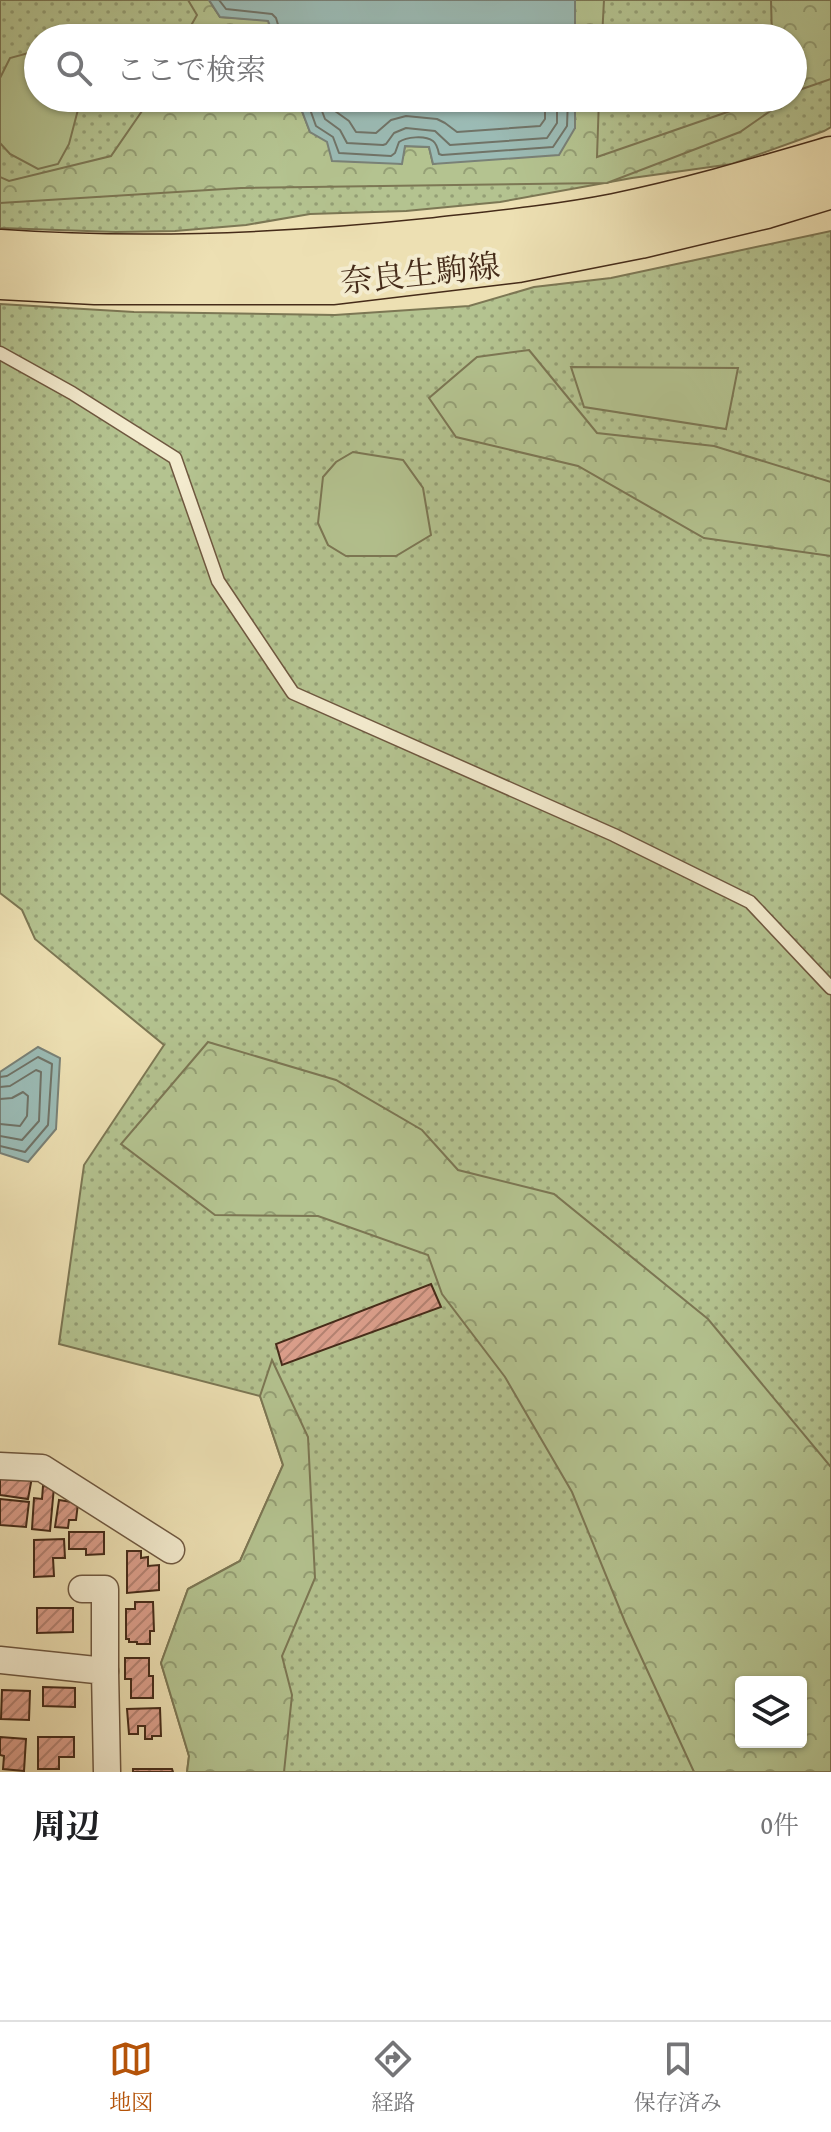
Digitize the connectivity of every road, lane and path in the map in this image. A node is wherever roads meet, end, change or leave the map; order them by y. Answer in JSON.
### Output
{"nodes":[{"id":1,"x":831,"y":157,"type":"edge"},
{"id":2,"x":831,"y":188,"type":"edge"},
{"id":3,"x":0,"y":250,"type":"edge"},
{"id":4,"x":0,"y":279,"type":"edge"},
{"id":5,"x":0,"y":353,"type":"edge"},
{"id":6,"x":831,"y":988,"type":"edge"},
{"id":7,"x":0,"y":1466,"type":"edge"},
{"id":8,"x":171,"y":1550,"type":"dead end"},
{"id":9,"x":82,"y":1589,"type":"dead end"},
{"id":10,"x":0,"y":1660,"type":"edge"},
{"id":11,"x":105,"y":1671,"type":"junction"},
{"id":12,"x":107,"y":1772,"type":"edge"}],
"edges":[{"from":1,"to":3,"type":"main road","name":"奈良生駒線"},
{"from":2,"to":4,"type":"main road","name":"奈良生駒線"},
{"from":5,"to":6,"type":"lane"},
{"from":7,"to":8,"type":"street"},
{"from":9,"to":11,"type":"street"},
{"from":10,"to":11,"type":"street"},
{"from":11,"to":12,"type":"street"}]}
